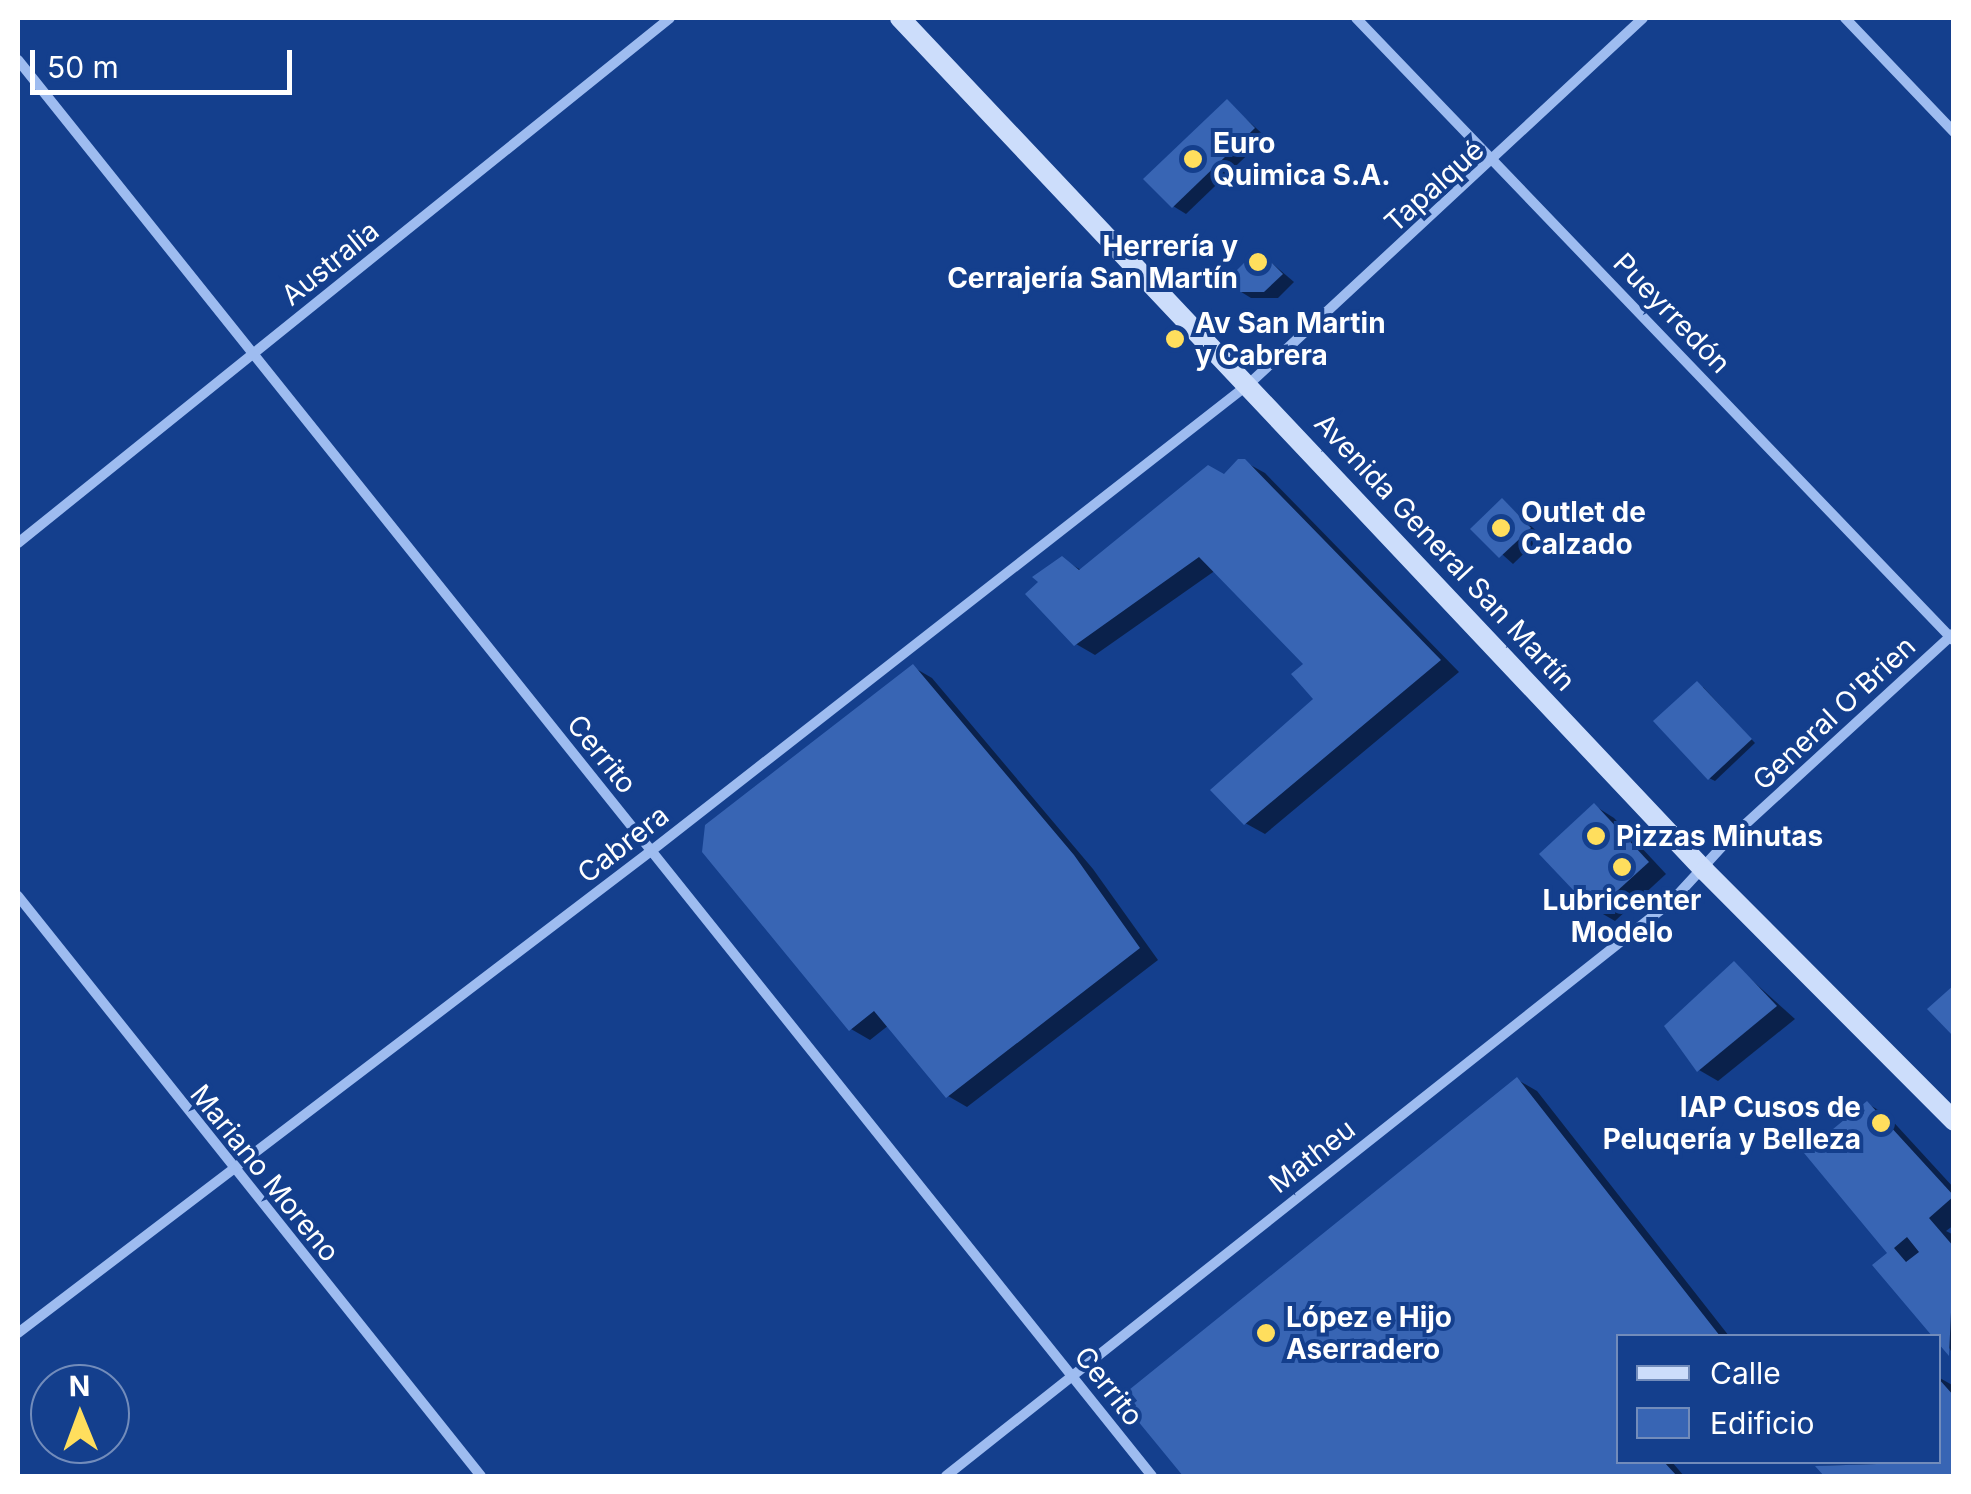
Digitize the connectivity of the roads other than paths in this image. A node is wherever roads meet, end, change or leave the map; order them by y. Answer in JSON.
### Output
{"nodes":[{"id":1,"x":670,"y":18,"type":"edge"},
{"id":2,"x":900,"y":18,"type":"edge"},
{"id":3,"x":1356,"y":18,"type":"edge"},
{"id":4,"x":1643,"y":18,"type":"edge"},
{"id":5,"x":1845,"y":18,"type":"edge"},
{"id":6,"x":18,"y":60,"type":"edge"},
{"id":7,"x":1954,"y":132,"type":"edge"},
{"id":8,"x":1495,"y":161,"type":"junction"},
{"id":9,"x":252,"y":355,"type":"junction"},
{"id":10,"x":1250,"y":382,"type":"junction"},
{"id":11,"x":18,"y":543,"type":"edge"},
{"id":12,"x":1952,"y":637,"type":"edge"},
{"id":13,"x":651,"y":850,"type":"junction"},
{"id":14,"x":1705,"y":870,"type":"junction"},
{"id":15,"x":18,"y":896,"type":"edge"},
{"id":16,"x":1954,"y":1120,"type":"edge"},
{"id":17,"x":234,"y":1172,"type":"junction"},
{"id":18,"x":18,"y":1333,"type":"edge"},
{"id":19,"x":1071,"y":1374,"type":"junction"},
{"id":20,"x":480,"y":1476,"type":"edge"},
{"id":21,"x":946,"y":1476,"type":"edge"},
{"id":22,"x":1152,"y":1476,"type":"edge"}],
"edges":[{"from":1,"to":9,"type":"street","name":"Australia"},
{"from":2,"to":10,"type":"main road","name":"Avenida General San Martín"},
{"from":3,"to":8,"type":"street","name":"Pueyrredón"},
{"from":4,"to":8,"type":"street","name":"Tapalqué"},
{"from":5,"to":7,"type":"street"},
{"from":6,"to":9,"type":"street","name":"Cerrito"},
{"from":8,"to":10,"type":"street","name":"Tapalqué"},
{"from":8,"to":12,"type":"street","name":"Pueyrredón"},
{"from":9,"to":11,"type":"street","name":"Australia"},
{"from":9,"to":13,"type":"street","name":"Cerrito"},
{"from":10,"to":13,"type":"street","name":"Cabrera"},
{"from":10,"to":14,"type":"main road","name":"Avenida General San Martín"},
{"from":12,"to":14,"type":"street","name":"General O'Brien"},
{"from":13,"to":17,"type":"street","name":"Cabrera"},
{"from":13,"to":19,"type":"street","name":"Cerrito"},
{"from":14,"to":16,"type":"main road","name":"Avenida General San Martín"},
{"from":14,"to":19,"type":"street","name":"Matheu"},
{"from":15,"to":17,"type":"street","name":"Mariano Moreno"},
{"from":17,"to":18,"type":"street","name":"Cabrera"},
{"from":17,"to":20,"type":"street","name":"Mariano Moreno"},
{"from":19,"to":21,"type":"street","name":"Matheu"},
{"from":19,"to":22,"type":"street","name":"Cerrito"}]}
